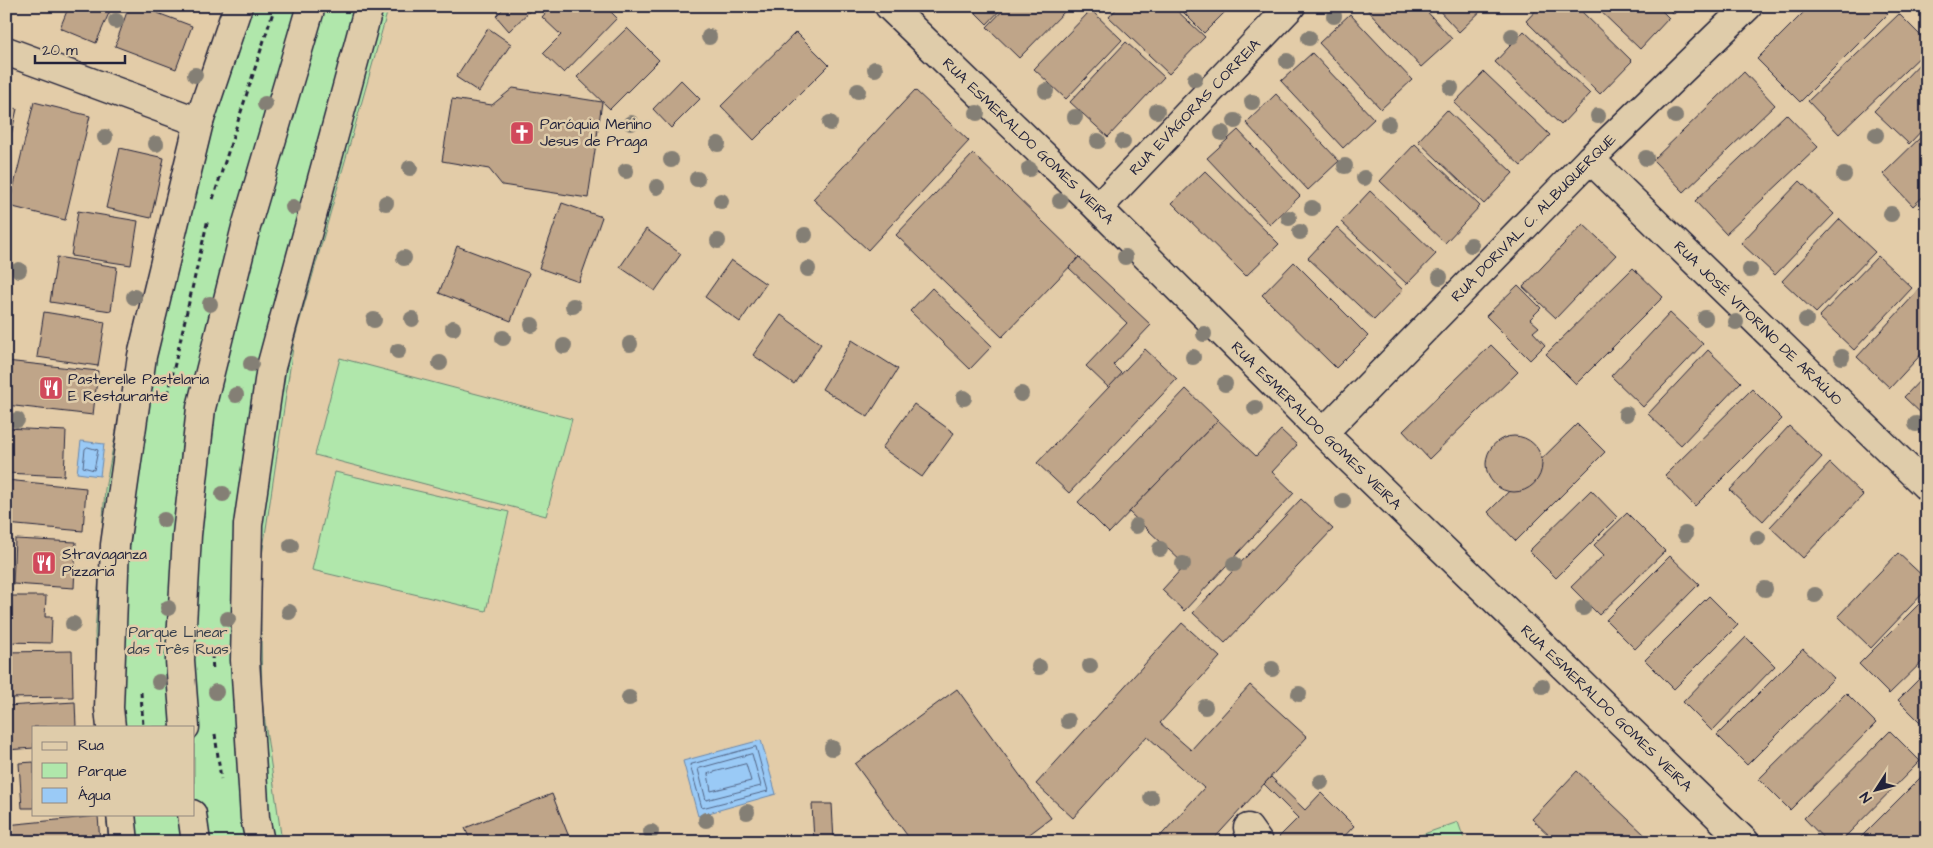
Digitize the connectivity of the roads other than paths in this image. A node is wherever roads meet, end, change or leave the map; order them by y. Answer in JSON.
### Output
{"nodes":[{"id":1,"x":238,"y":6,"type":"edge"},
{"id":2,"x":311,"y":6,"type":"edge"},
{"id":3,"x":369,"y":6,"type":"edge"},
{"id":4,"x":889,"y":6,"type":"edge"},
{"id":5,"x":1291,"y":6,"type":"edge"},
{"id":6,"x":1748,"y":6,"type":"edge"},
{"id":7,"x":6,"y":51,"type":"edge"},
{"id":8,"x":199,"y":122,"type":"junction"},
{"id":9,"x":1590,"y":159,"type":"junction"},
{"id":10,"x":1098,"y":208,"type":"junction"},
{"id":11,"x":1323,"y":433,"type":"junction"},
{"id":12,"x":1927,"y":487,"type":"edge"},
{"id":13,"x":111,"y":726,"type":"edge"},
{"id":14,"x":185,"y":726,"type":"edge"},
{"id":15,"x":121,"y":816,"type":"edge"},
{"id":16,"x":192,"y":816,"type":"edge"},
{"id":17,"x":124,"y":842,"type":"edge"},
{"id":18,"x":196,"y":842,"type":"edge"},
{"id":19,"x":260,"y":842,"type":"edge"},
{"id":20,"x":1745,"y":842,"type":"edge"}],
"edges":[{"from":1,"to":8,"type":"street"},
{"from":2,"to":14,"type":"street"},
{"from":3,"to":19,"type":"street"},
{"from":4,"to":10,"type":"street","name":"RUA ESMERALDO GOMES VIEIRA"},
{"from":5,"to":10,"type":"street","name":"RUA EVÁGORAS CORREIA"},
{"from":6,"to":9,"type":"street","name":"RUA DORIVAL C. ALBUQUERQUE"},
{"from":7,"to":8,"type":"street"},
{"from":8,"to":13,"type":"street"},
{"from":9,"to":11,"type":"street","name":"RUA DORIVAL C. ALBUQUERQUE"},
{"from":9,"to":12,"type":"street","name":"RUA JOSÉ VITORINO DE ARAÚJO"},
{"from":10,"to":11,"type":"street","name":"RUA ESMERALDO GOMES VIEIRA"},
{"from":11,"to":20,"type":"street","name":"RUA ESMERALDO GOMES VIEIRA"},
{"from":15,"to":17,"type":"street"},
{"from":16,"to":18,"type":"street"}]}
